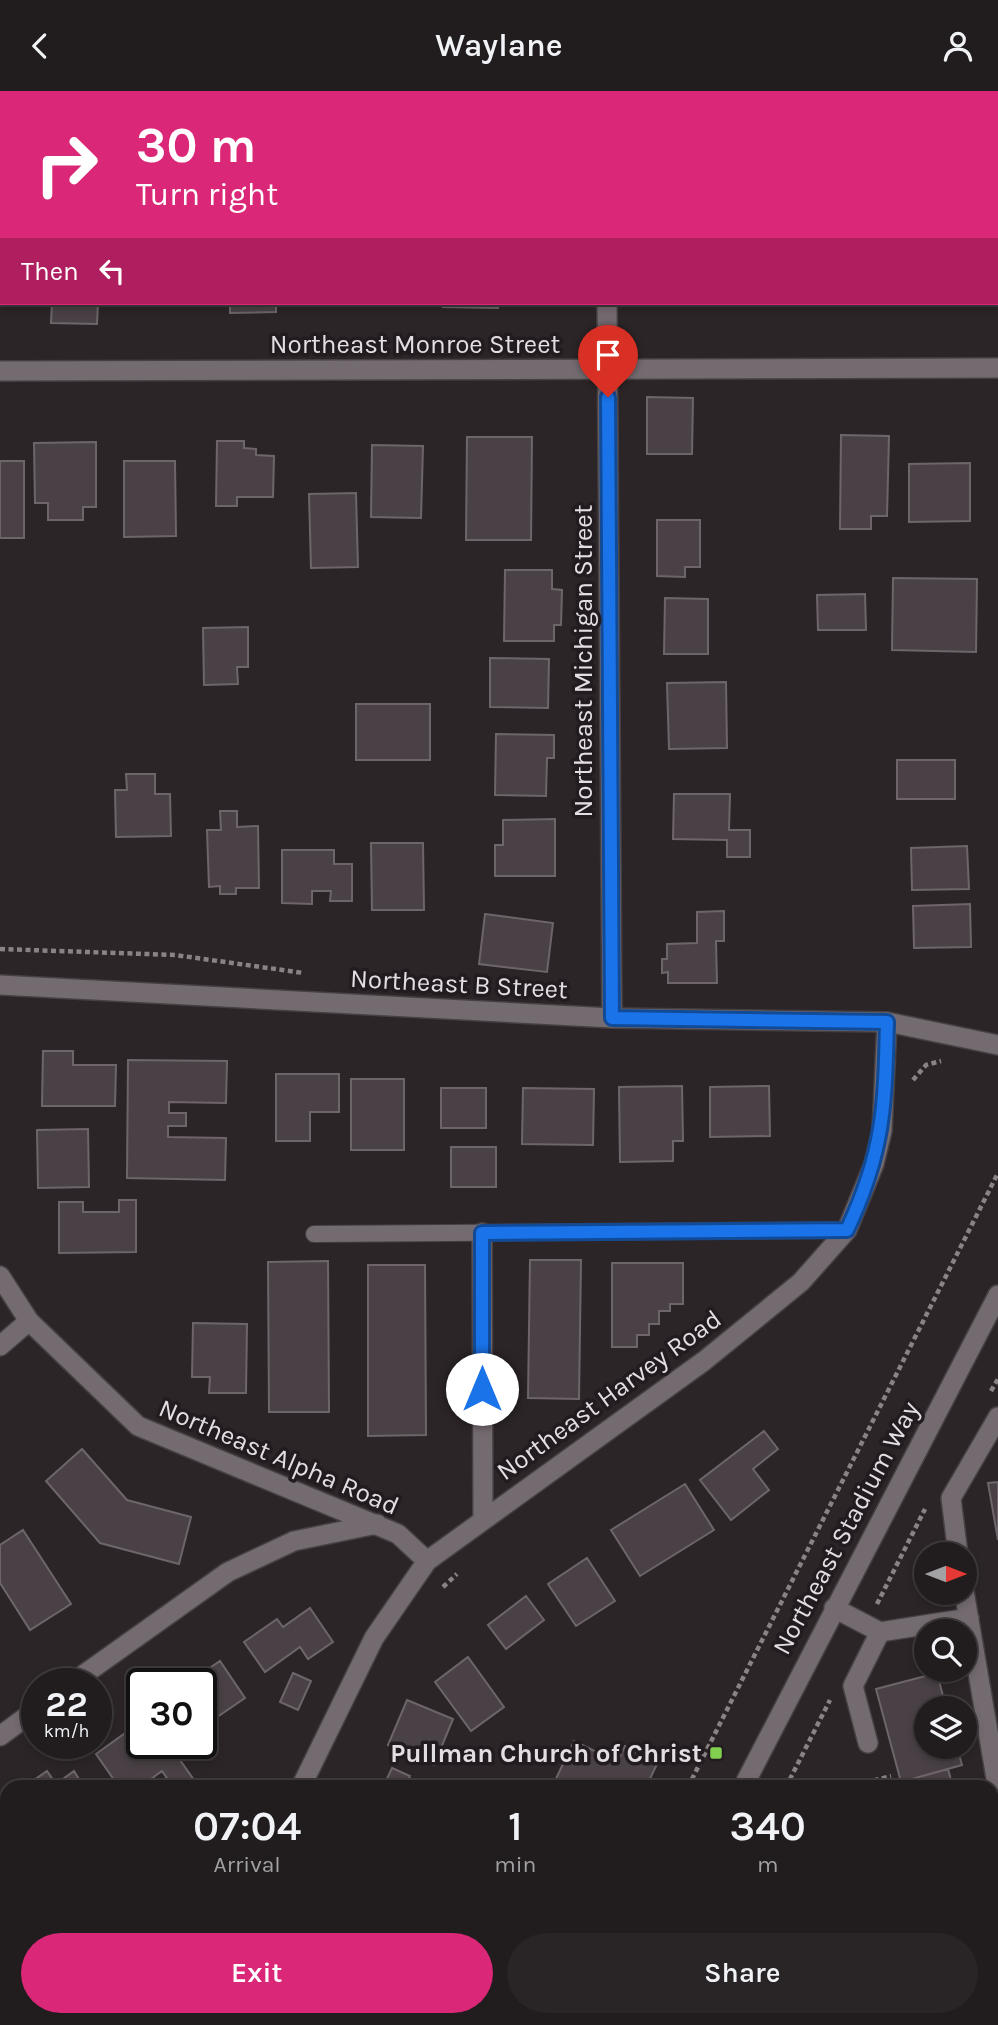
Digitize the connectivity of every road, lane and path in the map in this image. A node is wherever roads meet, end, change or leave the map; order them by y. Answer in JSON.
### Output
{"nodes":[{"id":1,"x":607,"y":305,"type":"edge"},
{"id":2,"x":998,"y":368,"type":"edge"},
{"id":3,"x":608,"y":370,"type":"junction"},
{"id":4,"x":0,"y":371,"type":"edge"},
{"id":5,"x":0,"y":949,"type":"edge"},
{"id":6,"x":313,"y":974,"type":"dead end"},
{"id":7,"x":0,"y":985,"type":"edge"},
{"id":8,"x":612,"y":1018,"type":"junction"},
{"id":9,"x":887,"y":1022,"type":"junction"},
{"id":10,"x":998,"y":1045,"type":"edge"},
{"id":11,"x":998,"y":1173,"type":"edge"},
{"id":12,"x":847,"y":1230,"type":"junction"},
{"id":13,"x":482,"y":1233,"type":"junction"},
{"id":14,"x":314,"y":1234,"type":"dead end"},
{"id":15,"x":0,"y":1276,"type":"edge"},
{"id":16,"x":998,"y":1296,"type":"edge"},
{"id":17,"x":29,"y":1321,"type":"junction"},
{"id":18,"x":0,"y":1346,"type":"edge"},
{"id":19,"x":998,"y":1379,"type":"edge"},
{"id":20,"x":985,"y":1401,"type":"dead end"},
{"id":21,"x":998,"y":1417,"type":"edge"},
{"id":22,"x":929,"y":1502,"type":"dead end"},
{"id":23,"x":483,"y":1520,"type":"junction"},
{"id":24,"x":376,"y":1524,"type":"junction"},
{"id":25,"x":956,"y":1542,"type":"edge"},
{"id":26,"x":427,"y":1561,"type":"junction"},
{"id":27,"x":967,"y":1605,"type":"edge"},
{"id":28,"x":834,"y":1608,"type":"junction"},
{"id":29,"x":969,"y":1618,"type":"junction"},
{"id":30,"x":873,"y":1629,"type":"junction"},
{"id":31,"x":93,"y":1668,"type":"edge"},
{"id":32,"x":836,"y":1688,"type":"dead end"},
{"id":33,"x":21,"y":1721,"type":"edge"},
{"id":34,"x":0,"y":1736,"type":"edge"},
{"id":35,"x":868,"y":1743,"type":"dead end"},
{"id":36,"x":891,"y":1776,"type":"dead end"},
{"id":37,"x":304,"y":1780,"type":"edge"},
{"id":38,"x":692,"y":1780,"type":"edge"},
{"id":39,"x":747,"y":1780,"type":"edge"},
{"id":40,"x":790,"y":1780,"type":"edge"},
{"id":41,"x":876,"y":1780,"type":"edge"},
{"id":42,"x":996,"y":1780,"type":"edge"}],
"edges":[{"from":1,"to":3,"type":"street","name":"Northeast Michigan Street"},
{"from":2,"to":3,"type":"street","name":"Northeast Monroe Street"},
{"from":3,"to":4,"type":"street","name":"Northeast Monroe Street"},
{"from":3,"to":8,"type":"street","name":"Northeast Michigan Street"},
{"from":5,"to":6,"type":"path"},
{"from":7,"to":8,"type":"street","name":"Northeast B Street"},
{"from":8,"to":9,"type":"street","name":"Northeast B Street"},
{"from":9,"to":10,"type":"street","name":"Northeast B Street"},
{"from":9,"to":12,"type":"street","name":"Northeast Harvey Road"},
{"from":11,"to":38,"type":"path"},
{"from":12,"to":13,"type":"lane"},
{"from":12,"to":23,"type":"street","name":"Northeast Harvey Road"},
{"from":13,"to":14,"type":"lane"},
{"from":13,"to":23,"type":"street"},
{"from":15,"to":17,"type":"street","name":"Northeast Alpha Road"},
{"from":16,"to":28,"type":"street","name":"Northeast Stadium Way"},
{"from":17,"to":18,"type":"street"},
{"from":17,"to":24,"type":"street","name":"Northeast Alpha Road"},
{"from":19,"to":20,"type":"path"},
{"from":21,"to":25,"type":"street"},
{"from":22,"to":30,"type":"path"},
{"from":23,"to":26,"type":"street","name":"Northeast Harvey Road"},
{"from":24,"to":26,"type":"street","name":"Northeast Alpha Road"},
{"from":24,"to":31,"type":"street"},
{"from":26,"to":37,"type":"street","name":"Northeast Harvey Road"},
{"from":27,"to":29,"type":"street"},
{"from":28,"to":30,"type":"street"},
{"from":28,"to":39,"type":"street","name":"Northeast Stadium Way"},
{"from":29,"to":30,"type":"street"},
{"from":29,"to":42,"type":"street"},
{"from":30,"to":35,"type":"street"},
{"from":32,"to":40,"type":"path"},
{"from":33,"to":34,"type":"street"},
{"from":36,"to":41,"type":"path"}]}
